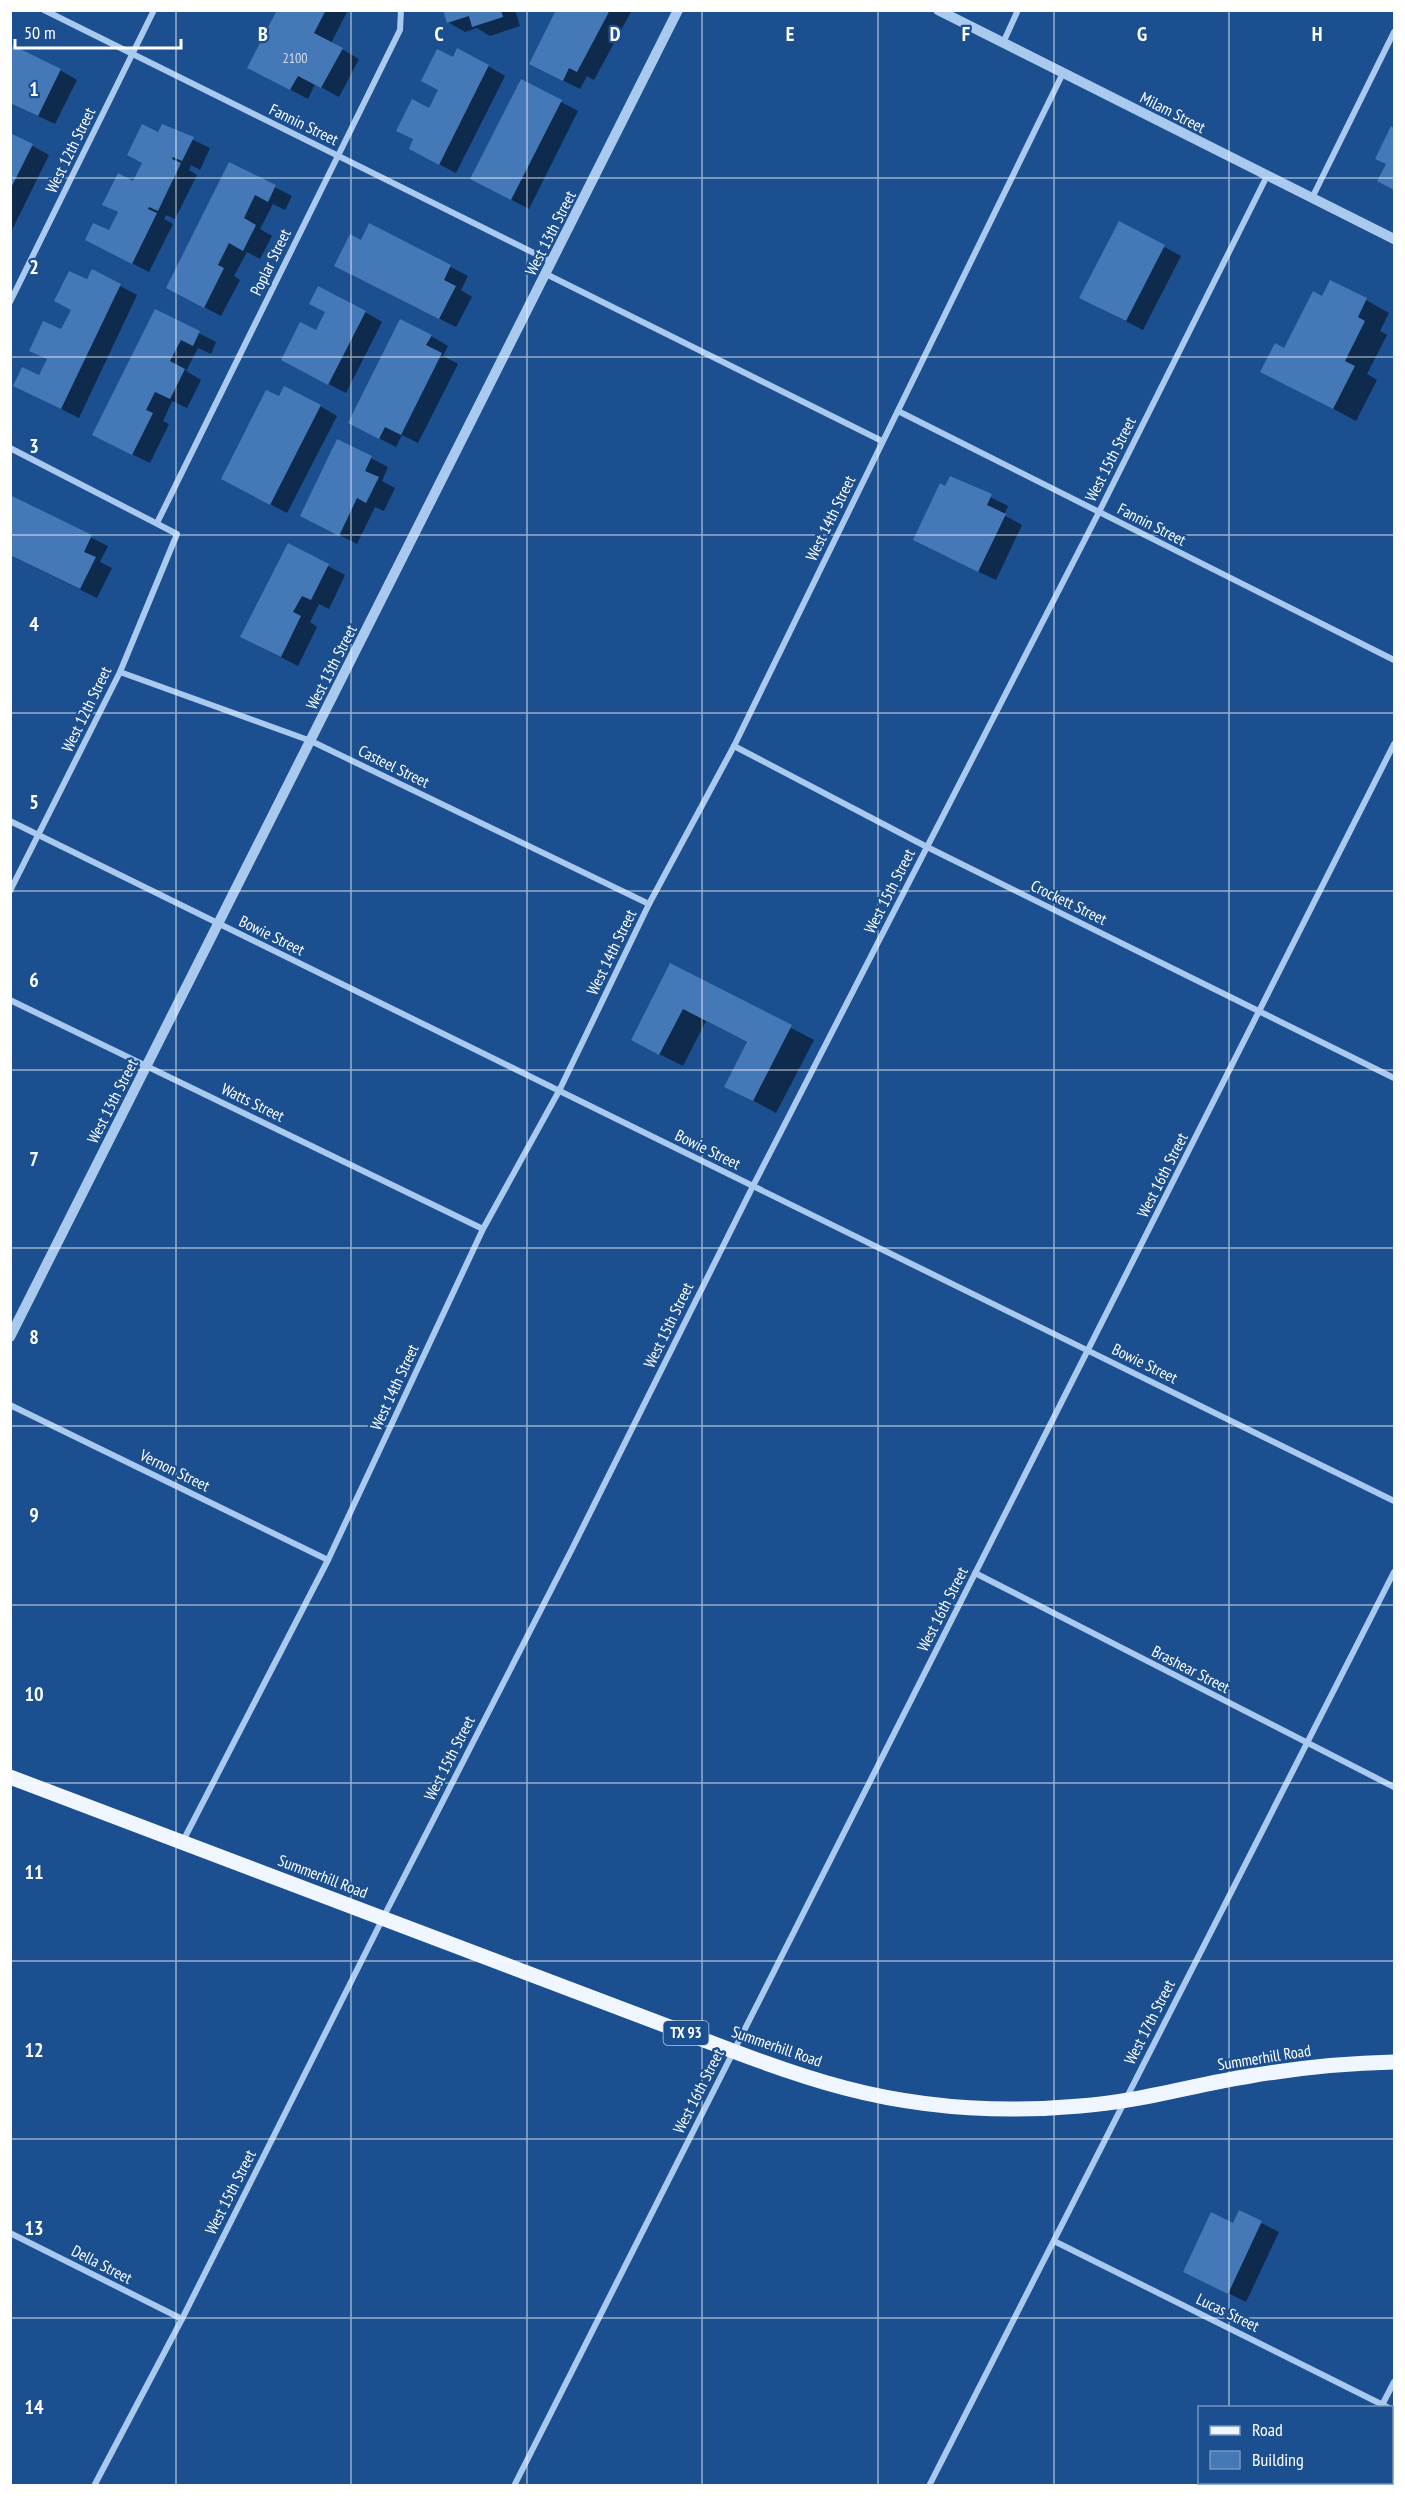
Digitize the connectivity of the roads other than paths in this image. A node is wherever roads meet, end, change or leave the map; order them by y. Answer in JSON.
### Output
{"nodes":[{"id":1,"x":44,"y":10,"type":"edge"},
{"id":2,"x":154,"y":10,"type":"edge"},
{"id":3,"x":401,"y":10,"type":"edge"},
{"id":4,"x":678,"y":10,"type":"edge"},
{"id":5,"x":938,"y":10,"type":"edge"},
{"id":6,"x":1018,"y":10,"type":"edge"},
{"id":7,"x":1395,"y":32,"type":"edge"},
{"id":8,"x":1003,"y":43,"type":"junction"},
{"id":9,"x":132,"y":54,"type":"junction"},
{"id":10,"x":1063,"y":73,"type":"junction"},
{"id":11,"x":337,"y":155,"type":"junction"},
{"id":12,"x":1267,"y":176,"type":"junction"},
{"id":13,"x":1312,"y":198,"type":"junction"},
{"id":14,"x":1395,"y":239,"type":"edge"},
{"id":15,"x":552,"y":262,"type":"junction"},
{"id":16,"x":546,"y":274,"type":"junction"},
{"id":17,"x":10,"y":302,"type":"edge"},
{"id":18,"x":898,"y":411,"type":"junction"},
{"id":19,"x":882,"y":441,"type":"junction"},
{"id":20,"x":10,"y":448,"type":"edge"},
{"id":21,"x":1099,"y":512,"type":"junction"},
{"id":22,"x":157,"y":523,"type":"junction"},
{"id":23,"x":1395,"y":660,"type":"edge"},
{"id":24,"x":120,"y":672,"type":"junction"},
{"id":25,"x":311,"y":741,"type":"junction"},
{"id":26,"x":1395,"y":744,"type":"edge"},
{"id":27,"x":734,"y":746,"type":"junction"},
{"id":28,"x":10,"y":821,"type":"edge"},
{"id":29,"x":38,"y":835,"type":"junction"},
{"id":30,"x":927,"y":847,"type":"junction"},
{"id":31,"x":10,"y":891,"type":"edge"},
{"id":32,"x":649,"y":904,"type":"junction"},
{"id":33,"x":219,"y":923,"type":"junction"},
{"id":34,"x":10,"y":1000,"type":"edge"},
{"id":35,"x":1259,"y":1012,"type":"junction"},
{"id":36,"x":147,"y":1065,"type":"junction"},
{"id":37,"x":1395,"y":1078,"type":"edge"},
{"id":38,"x":559,"y":1091,"type":"junction"},
{"id":39,"x":753,"y":1186,"type":"junction"},
{"id":40,"x":483,"y":1229,"type":"junction"},
{"id":41,"x":10,"y":1337,"type":"edge"},
{"id":42,"x":1088,"y":1350,"type":"junction"},
{"id":43,"x":10,"y":1405,"type":"edge"},
{"id":44,"x":1395,"y":1501,"type":"edge"},
{"id":45,"x":328,"y":1560,"type":"junction"},
{"id":46,"x":1395,"y":1572,"type":"edge"},
{"id":47,"x":975,"y":1574,"type":"junction"},
{"id":48,"x":1307,"y":1744,"type":"junction"},
{"id":49,"x":10,"y":1777,"type":"edge"},
{"id":50,"x":1395,"y":1787,"type":"edge"},
{"id":51,"x":183,"y":1842,"type":"junction"},
{"id":52,"x":383,"y":1918,"type":"junction"},
{"id":53,"x":733,"y":2051,"type":"junction"},
{"id":54,"x":1395,"y":2062,"type":"edge"},
{"id":55,"x":1124,"y":2100,"type":"junction"},
{"id":56,"x":10,"y":2233,"type":"edge"},
{"id":57,"x":1054,"y":2241,"type":"junction"},
{"id":58,"x":182,"y":2319,"type":"junction"},
{"id":59,"x":1395,"y":2382,"type":"edge"},
{"id":60,"x":1384,"y":2406,"type":"edge"},
{"id":61,"x":1389,"y":2406,"type":"edge"},
{"id":62,"x":93,"y":2486,"type":"edge"},
{"id":63,"x":514,"y":2486,"type":"edge"},
{"id":64,"x":929,"y":2486,"type":"edge"}],
"edges":[{"from":1,"to":9,"type":"street","name":"Fannin Street"},
{"from":2,"to":9,"type":"street","name":"West 12th Street"},
{"from":3,"to":11,"type":"street","name":"Poplar Street"},
{"from":4,"to":15,"type":"street","name":"West 13th Street"},
{"from":5,"to":8,"type":"street","name":"Milam Street"},
{"from":6,"to":8,"type":"street"},
{"from":7,"to":13,"type":"street"},
{"from":8,"to":10,"type":"street","name":"Milam Street"},
{"from":9,"to":11,"type":"street","name":"Fannin Street"},
{"from":9,"to":17,"type":"street","name":"West 12th Street"},
{"from":10,"to":12,"type":"street","name":"Milam Street"},
{"from":10,"to":18,"type":"street","name":"West 14th Street"},
{"from":11,"to":15,"type":"street","name":"Fannin Street"},
{"from":11,"to":22,"type":"street","name":"Poplar Street"},
{"from":12,"to":13,"type":"street","name":"Milam Street"},
{"from":12,"to":21,"type":"street","name":"West 15th Street"},
{"from":13,"to":14,"type":"street","name":"Milam Street"},
{"from":15,"to":16,"type":"street","name":"West 13th Street"},
{"from":16,"to":19,"type":"street"},
{"from":16,"to":25,"type":"street","name":"West 13th Street"},
{"from":18,"to":19,"type":"street","name":"West 14th Street"},
{"from":18,"to":21,"type":"street","name":"Fannin Street"},
{"from":19,"to":27,"type":"street","name":"West 14th Street"},
{"from":20,"to":22,"type":"street"},
{"from":21,"to":23,"type":"street","name":"Fannin Street"},
{"from":21,"to":30,"type":"street","name":"West 15th Street"},
{"from":22,"to":24,"type":"street","name":"West 12th Street"},
{"from":24,"to":25,"type":"street","name":"Casteel Street"},
{"from":24,"to":29,"type":"street","name":"West 12th Street"},
{"from":25,"to":32,"type":"street","name":"Casteel Street"},
{"from":25,"to":33,"type":"street","name":"West 13th Street"},
{"from":26,"to":35,"type":"street","name":"West 16th Street"},
{"from":27,"to":30,"type":"street","name":"Crockett Street"},
{"from":27,"to":32,"type":"street","name":"West 14th Street"},
{"from":28,"to":29,"type":"street","name":"Bowie Street"},
{"from":29,"to":31,"type":"street","name":"West 12th Street"},
{"from":29,"to":33,"type":"street","name":"Bowie Street"},
{"from":30,"to":35,"type":"street","name":"Crockett Street"},
{"from":30,"to":39,"type":"street","name":"West 15th Street"},
{"from":32,"to":38,"type":"street","name":"West 14th Street"},
{"from":33,"to":36,"type":"street","name":"West 13th Street"},
{"from":33,"to":38,"type":"street","name":"Bowie Street"},
{"from":34,"to":36,"type":"street","name":"Watts Street"},
{"from":35,"to":37,"type":"street","name":"Crockett Street"},
{"from":35,"to":42,"type":"street","name":"West 16th Street"},
{"from":36,"to":40,"type":"street","name":"Watts Street"},
{"from":36,"to":41,"type":"street","name":"West 13th Street"},
{"from":38,"to":39,"type":"street","name":"Bowie Street"},
{"from":38,"to":40,"type":"street","name":"West 14th Street"},
{"from":39,"to":42,"type":"street","name":"Bowie Street"},
{"from":39,"to":52,"type":"street","name":"West 15th Street"},
{"from":40,"to":45,"type":"street","name":"West 14th Street"},
{"from":42,"to":44,"type":"street","name":"Bowie Street"},
{"from":42,"to":47,"type":"street","name":"West 16th Street"},
{"from":43,"to":45,"type":"street","name":"Vernon Street"},
{"from":45,"to":51,"type":"street","name":"West 14th Street"},
{"from":46,"to":48,"type":"street","name":"West 17th Street"},
{"from":47,"to":48,"type":"street","name":"Brashear Street"},
{"from":47,"to":53,"type":"street","name":"West 16th Street"},
{"from":48,"to":50,"type":"street","name":"Brashear Street"},
{"from":48,"to":55,"type":"street","name":"West 17th Street"},
{"from":49,"to":51,"type":"main road","name":"Summerhill Road","number":"TX 93"},
{"from":51,"to":52,"type":"main road","name":"Summerhill Road","number":"TX 93"},
{"from":52,"to":53,"type":"main road","name":"Summerhill Road","number":"TX 93"},
{"from":52,"to":58,"type":"street","name":"West 15th Street"},
{"from":53,"to":55,"type":"main road","name":"Summerhill Road","number":"TX 93"},
{"from":53,"to":63,"type":"street","name":"West 16th Street"},
{"from":54,"to":55,"type":"main road","name":"Summerhill Road","number":"TX 93"},
{"from":55,"to":57,"type":"street","name":"West 17th Street"},
{"from":56,"to":58,"type":"street","name":"Della Street"},
{"from":57,"to":60,"type":"street","name":"Lucas Street"},
{"from":57,"to":64,"type":"street","name":"West 17th Street"},
{"from":58,"to":62,"type":"street","name":"West 15th Street"},
{"from":59,"to":61,"type":"street"}]}
